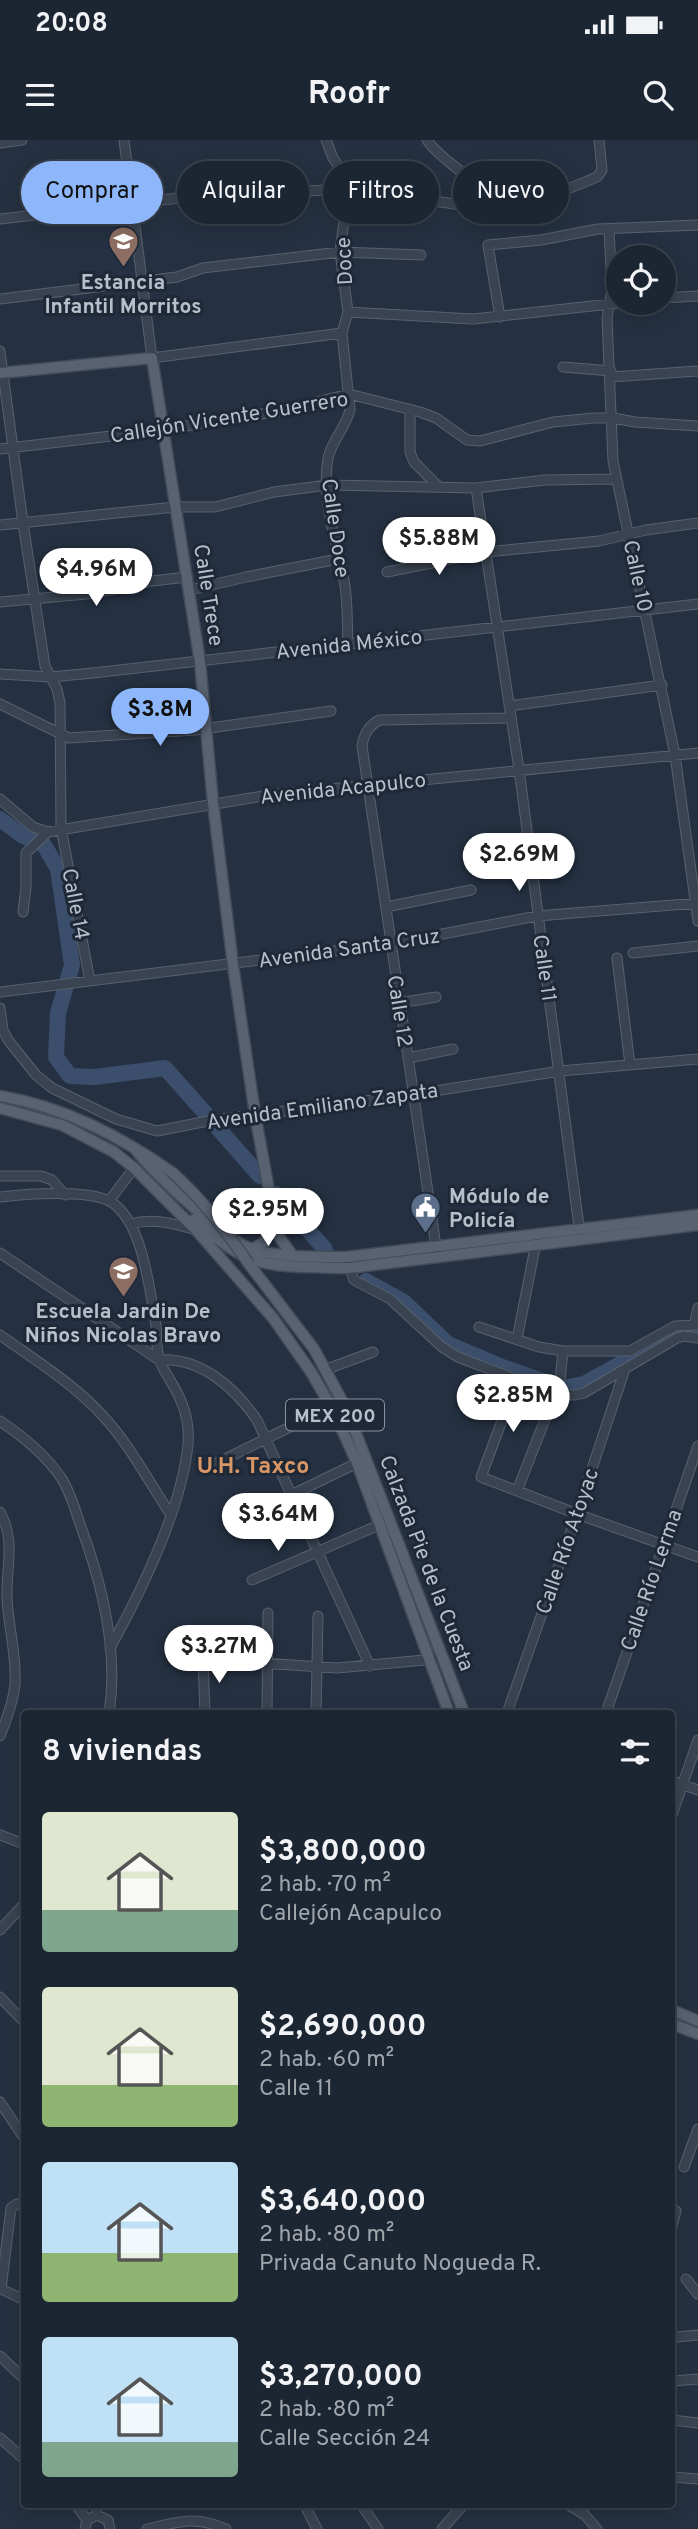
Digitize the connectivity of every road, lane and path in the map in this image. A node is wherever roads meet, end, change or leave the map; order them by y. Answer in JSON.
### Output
{"nodes":[{"id":1,"x":22,"y":140,"type":"edge"},
{"id":2,"x":124,"y":140,"type":"edge"},
{"id":3,"x":326,"y":140,"type":"edge"},
{"id":4,"x":426,"y":140,"type":"edge"},
{"id":5,"x":598,"y":140,"type":"edge"},
{"id":6,"x":0,"y":144,"type":"edge"},
{"id":7,"x":127,"y":161,"type":"edge"},
{"id":8,"x":335,"y":161,"type":"edge"},
{"id":9,"x":453,"y":167,"type":"edge"},
{"id":10,"x":569,"y":189,"type":"edge"},
{"id":11,"x":323,"y":190,"type":"edge"},
{"id":12,"x":163,"y":200,"type":"edge"},
{"id":13,"x":21,"y":216,"type":"edge"},
{"id":14,"x":0,"y":219,"type":"edge"},
{"id":15,"x":135,"y":224,"type":"edge"},
{"id":16,"x":344,"y":224,"type":"edge"},
{"id":17,"x":698,"y":225,"type":"edge"},
{"id":18,"x":609,"y":229,"type":"junction"},
{"id":19,"x":610,"y":245,"type":"edge"},
{"id":20,"x":340,"y":252,"type":"junction"},
{"id":21,"x":421,"y":255,"type":"dead end"},
{"id":22,"x":142,"y":282,"type":"junction"},
{"id":23,"x":698,"y":296,"type":"edge"},
{"id":24,"x":676,"y":297,"type":"edge"},
{"id":25,"x":0,"y":299,"type":"edge"},
{"id":26,"x":606,"y":304,"type":"edge"},
{"id":27,"x":348,"y":312,"type":"junction"},
{"id":28,"x":608,"y":315,"type":"edge"},
{"id":29,"x":500,"y":317,"type":"junction"},
{"id":30,"x":342,"y":333,"type":"junction"},
{"id":31,"x":0,"y":351,"type":"edge"},
{"id":32,"x":152,"y":358,"type":"junction"},
{"id":33,"x":563,"y":368,"type":"dead end"},
{"id":34,"x":698,"y":371,"type":"edge"},
{"id":35,"x":1,"y":373,"type":"edge"},
{"id":36,"x":611,"y":374,"type":"junction"},
{"id":37,"x":349,"y":394,"type":"junction"},
{"id":38,"x":410,"y":409,"type":"junction"},
{"id":39,"x":612,"y":418,"type":"junction"},
{"id":40,"x":698,"y":426,"type":"edge"},
{"id":41,"x":162,"y":430,"type":"junction"},
{"id":42,"x":14,"y":447,"type":"junction"},
{"id":43,"x":0,"y":449,"type":"edge"},
{"id":44,"x":615,"y":479,"type":"junction"},
{"id":45,"x":328,"y":485,"type":"junction"},
{"id":46,"x":439,"y":486,"type":"junction"},
{"id":47,"x":476,"y":488,"type":"junction"},
{"id":48,"x":175,"y":507,"type":"junction"},
{"id":49,"x":23,"y":523,"type":"junction"},
{"id":50,"x":698,"y":523,"type":"edge"},
{"id":51,"x":0,"y":525,"type":"edge"},
{"id":52,"x":629,"y":535,"type":"junction"},
{"id":53,"x":486,"y":552,"type":"junction"},
{"id":54,"x":338,"y":559,"type":"junction"},
{"id":55,"x":387,"y":572,"type":"dead end"},
{"id":56,"x":187,"y":577,"type":"junction"},
{"id":57,"x":190,"y":590,"type":"junction"},
{"id":58,"x":36,"y":597,"type":"junction"},
{"id":59,"x":0,"y":602,"type":"edge"},
{"id":60,"x":698,"y":604,"type":"edge"},
{"id":61,"x":645,"y":611,"type":"junction"},
{"id":62,"x":496,"y":625,"type":"junction"},
{"id":63,"x":348,"y":644,"type":"junction"},
{"id":64,"x":200,"y":662,"type":"junction"},
{"id":65,"x":0,"y":674,"type":"edge"},
{"id":66,"x":50,"y":677,"type":"junction"},
{"id":67,"x":662,"y":685,"type":"junction"},
{"id":68,"x":0,"y":704,"type":"edge"},
{"id":69,"x":509,"y":706,"type":"junction"},
{"id":70,"x":331,"y":711,"type":"dead end"},
{"id":71,"x":510,"y":718,"type":"junction"},
{"id":72,"x":207,"y":729,"type":"junction"},
{"id":73,"x":61,"y":733,"type":"junction"},
{"id":74,"x":698,"y":753,"type":"edge"},
{"id":75,"x":676,"y":755,"type":"junction"},
{"id":76,"x":519,"y":769,"type":"junction"},
{"id":77,"x":368,"y":786,"type":"junction"},
{"id":78,"x":0,"y":799,"type":"edge"},
{"id":79,"x":213,"y":803,"type":"junction"},
{"id":80,"x":61,"y":828,"type":"junction"},
{"id":81,"x":48,"y":832,"type":"junction"},
{"id":82,"x":471,"y":890,"type":"dead end"},
{"id":83,"x":697,"y":903,"type":"edge"},
{"id":84,"x":386,"y":907,"type":"junction"},
{"id":85,"x":23,"y":912,"type":"dead end"},
{"id":86,"x":537,"y":916,"type":"junction"},
{"id":87,"x":698,"y":921,"type":"edge"},
{"id":88,"x":390,"y":944,"type":"junction"},
{"id":89,"x":698,"y":946,"type":"edge"},
{"id":90,"x":632,"y":953,"type":"dead end"},
{"id":91,"x":617,"y":958,"type":"dead end"},
{"id":92,"x":233,"y":965,"type":"junction"},
{"id":93,"x":90,"y":981,"type":"junction"},
{"id":94,"x":0,"y":992,"type":"edge"},
{"id":95,"x":436,"y":997,"type":"dead end"},
{"id":96,"x":399,"y":1003,"type":"junction"},
{"id":97,"x":0,"y":1008,"type":"edge"},
{"id":98,"x":453,"y":1049,"type":"dead end"},
{"id":99,"x":408,"y":1058,"type":"junction"},
{"id":100,"x":698,"y":1059,"type":"edge"},
{"id":101,"x":630,"y":1065,"type":"junction"},
{"id":102,"x":560,"y":1071,"type":"junction"},
{"id":103,"x":413,"y":1094,"type":"junction"},
{"id":104,"x":0,"y":1096,"type":"edge"},
{"id":105,"x":0,"y":1108,"type":"edge"},
{"id":106,"x":255,"y":1114,"type":"junction"},
{"id":107,"x":135,"y":1149,"type":"junction"},
{"id":108,"x":134,"y":1168,"type":"junction"},
{"id":109,"x":0,"y":1176,"type":"edge"},
{"id":110,"x":65,"y":1195,"type":"junction"},
{"id":111,"x":0,"y":1198,"type":"edge"},
{"id":112,"x":109,"y":1201,"type":"junction"},
{"id":113,"x":698,"y":1215,"type":"edge"},
{"id":114,"x":275,"y":1223,"type":"junction"},
{"id":115,"x":130,"y":1224,"type":"junction"},
{"id":116,"x":698,"y":1226,"type":"edge"},
{"id":117,"x":196,"y":1230,"type":"junction"},
{"id":118,"x":580,"y":1236,"type":"junction"},
{"id":119,"x":537,"y":1240,"type":"junction"},
{"id":120,"x":252,"y":1249,"type":"junction"},
{"id":121,"x":0,"y":1253,"type":"edge"},
{"id":122,"x":437,"y":1253,"type":"junction"},
{"id":123,"x":293,"y":1256,"type":"junction"},
{"id":124,"x":348,"y":1263,"type":"junction"},
{"id":125,"x":251,"y":1266,"type":"junction"},
{"id":126,"x":240,"y":1278,"type":"junction"},
{"id":127,"x":698,"y":1308,"type":"edge"},
{"id":128,"x":696,"y":1325,"type":"edge"},
{"id":129,"x":479,"y":1326,"type":"dead end"},
{"id":130,"x":0,"y":1335,"type":"edge"},
{"id":131,"x":698,"y":1338,"type":"edge"},
{"id":132,"x":517,"y":1339,"type":"junction"},
{"id":133,"x":564,"y":1351,"type":"junction"},
{"id":134,"x":373,"y":1352,"type":"dead end"},
{"id":135,"x":159,"y":1360,"type":"junction"},
{"id":136,"x":327,"y":1369,"type":"junction"},
{"id":137,"x":625,"y":1369,"type":"junction"},
{"id":138,"x":517,"y":1380,"type":"junction"},
{"id":139,"x":560,"y":1380,"type":"dead end"},
{"id":140,"x":555,"y":1394,"type":"junction"},
{"id":141,"x":0,"y":1421,"type":"edge"},
{"id":142,"x":302,"y":1421,"type":"dead end"},
{"id":143,"x":265,"y":1440,"type":"junction"},
{"id":144,"x":698,"y":1446,"type":"edge"},
{"id":145,"x":357,"y":1463,"type":"junction"},
{"id":146,"x":215,"y":1464,"type":"dead end"},
{"id":147,"x":517,"y":1491,"type":"junction"},
{"id":148,"x":291,"y":1495,"type":"junction"},
{"id":149,"x":0,"y":1512,"type":"edge"},
{"id":150,"x":577,"y":1514,"type":"junction"},
{"id":151,"x":171,"y":1515,"type":"junction"},
{"id":152,"x":243,"y":1524,"type":"dead end"},
{"id":153,"x":379,"y":1525,"type":"junction"},
{"id":154,"x":663,"y":1544,"type":"junction"},
{"id":155,"x":316,"y":1553,"type":"junction"},
{"id":156,"x":698,"y":1557,"type":"edge"},
{"id":157,"x":252,"y":1580,"type":"dead end"},
{"id":158,"x":268,"y":1614,"type":"dead end"},
{"id":159,"x":318,"y":1616,"type":"dead end"},
{"id":160,"x":110,"y":1648,"type":"junction"},
{"id":161,"x":443,"y":1657,"type":"junction"},
{"id":162,"x":430,"y":1661,"type":"junction"},
{"id":163,"x":268,"y":1662,"type":"junction"},
{"id":164,"x":316,"y":1665,"type":"junction"},
{"id":165,"x":370,"y":1666,"type":"junction"},
{"id":166,"x":110,"y":1710,"type":"edge"},
{"id":167,"x":205,"y":1710,"type":"edge"},
{"id":168,"x":267,"y":1710,"type":"edge"},
{"id":169,"x":316,"y":1710,"type":"edge"},
{"id":170,"x":448,"y":1710,"type":"edge"},
{"id":171,"x":463,"y":1710,"type":"edge"},
{"id":172,"x":508,"y":1710,"type":"edge"},
{"id":173,"x":607,"y":1710,"type":"edge"},
{"id":174,"x":0,"y":1736,"type":"edge"},
{"id":175,"x":698,"y":1740,"type":"edge"},
{"id":176,"x":675,"y":1782,"type":"edge"},
{"id":177,"x":682,"y":1785,"type":"junction"},
{"id":178,"x":698,"y":1790,"type":"edge"},
{"id":179,"x":675,"y":1806,"type":"edge"},
{"id":180,"x":0,"y":1835,"type":"edge"},
{"id":181,"x":21,"y":1843,"type":"edge"},
{"id":182,"x":21,"y":1907,"type":"edge"},
{"id":183,"x":0,"y":1930,"type":"edge"},
{"id":184,"x":0,"y":1998,"type":"edge"},
{"id":185,"x":675,"y":2011,"type":"edge"},
{"id":186,"x":21,"y":2019,"type":"edge"},
{"id":187,"x":698,"y":2021,"type":"edge"},
{"id":188,"x":675,"y":2025,"type":"edge"},
{"id":189,"x":698,"y":2034,"type":"edge"},
{"id":190,"x":0,"y":2102,"type":"edge"},
{"id":191,"x":698,"y":2129,"type":"edge"},
{"id":192,"x":21,"y":2134,"type":"edge"},
{"id":193,"x":684,"y":2167,"type":"dead end"},
{"id":194,"x":21,"y":2203,"type":"edge"},
{"id":195,"x":0,"y":2208,"type":"edge"},
{"id":196,"x":11,"y":2208,"type":"junction"},
{"id":197,"x":685,"y":2278,"type":"dead end"},
{"id":198,"x":696,"y":2288,"type":"edge"},
{"id":199,"x":1,"y":2289,"type":"edge"},
{"id":200,"x":21,"y":2299,"type":"edge"},
{"id":201,"x":698,"y":2335,"type":"edge"},
{"id":202,"x":677,"y":2337,"type":"dead end"},
{"id":203,"x":0,"y":2356,"type":"edge"},
{"id":204,"x":21,"y":2376,"type":"edge"},
{"id":205,"x":698,"y":2379,"type":"edge"},
{"id":206,"x":675,"y":2381,"type":"edge"},
{"id":207,"x":675,"y":2420,"type":"edge"},
{"id":208,"x":698,"y":2423,"type":"edge"},
{"id":209,"x":0,"y":2438,"type":"edge"},
{"id":210,"x":21,"y":2456,"type":"edge"},
{"id":211,"x":675,"y":2477,"type":"edge"},
{"id":212,"x":698,"y":2479,"type":"edge"},
{"id":213,"x":77,"y":2508,"type":"edge"},
{"id":214,"x":96,"y":2508,"type":"edge"},
{"id":215,"x":305,"y":2508,"type":"edge"},
{"id":216,"x":363,"y":2508,"type":"edge"},
{"id":217,"x":460,"y":2508,"type":"edge"},
{"id":218,"x":574,"y":2508,"type":"edge"},
{"id":219,"x":97,"y":2515,"type":"junction"},
{"id":220,"x":86,"y":2524,"type":"edge"},
{"id":221,"x":111,"y":2529,"type":"edge"},
{"id":222,"x":147,"y":2529,"type":"edge"},
{"id":223,"x":226,"y":2529,"type":"edge"},
{"id":224,"x":317,"y":2529,"type":"edge"},
{"id":225,"x":378,"y":2529,"type":"edge"},
{"id":226,"x":442,"y":2529,"type":"edge"},
{"id":227,"x":597,"y":2529,"type":"edge"}],
"edges":[{"from":1,"to":6,"type":"street"},
{"from":2,"to":7,"type":"street","name":"Calle Trece"},
{"from":3,"to":8,"type":"street"},
{"from":4,"to":9,"type":"street"},
{"from":5,"to":10,"type":"street"},
{"from":11,"to":12,"type":"street"},
{"from":13,"to":14,"type":"street"},
{"from":15,"to":22,"type":"street","name":"Calle Trece"},
{"from":16,"to":20,"type":"street","name":"Doce"},
{"from":17,"to":18,"type":"street"},
{"from":18,"to":19,"type":"street","name":"Calle 10"},
{"from":18,"to":29,"type":"street"},
{"from":20,"to":21,"type":"street"},
{"from":20,"to":22,"type":"street"},
{"from":20,"to":27,"type":"street","name":"Doce"},
{"from":22,"to":25,"type":"street"},
{"from":22,"to":32,"type":"street","name":"Calle Trece"},
{"from":23,"to":24,"type":"street"},
{"from":26,"to":29,"type":"street"},
{"from":27,"to":29,"type":"street"},
{"from":27,"to":30,"type":"street","name":"Doce"},
{"from":28,"to":36,"type":"street","name":"Calle 10"},
{"from":30,"to":32,"type":"street"},
{"from":30,"to":37,"type":"street","name":"Calle Doce"},
{"from":31,"to":35,"type":"street","name":"Calle 14"},
{"from":32,"to":35,"type":"main road"},
{"from":32,"to":41,"type":"main road","name":"Calle Trece"},
{"from":33,"to":36,"type":"street"},
{"from":34,"to":36,"type":"street"},
{"from":35,"to":42,"type":"street","name":"Calle 14"},
{"from":36,"to":39,"type":"street","name":"Calle 10"},
{"from":37,"to":38,"type":"street","name":"Callejón Vicente Guerrero"},
{"from":37,"to":41,"type":"street","name":"Callejón Vicente Guerrero"},
{"from":37,"to":45,"type":"street","name":"Calle Doce"},
{"from":38,"to":39,"type":"street","name":"Callejón Vicente Guerrero"},
{"from":38,"to":46,"type":"street"},
{"from":39,"to":40,"type":"street","name":"Callejón Vicente Guerrero"},
{"from":39,"to":44,"type":"street","name":"Calle 10"},
{"from":41,"to":42,"type":"street","name":"Callejón Vicente Guerrero"},
{"from":41,"to":48,"type":"main road","name":"Calle Trece"},
{"from":42,"to":43,"type":"street","name":"Callejón Vicente Guerrero"},
{"from":42,"to":49,"type":"street","name":"Calle 14"},
{"from":44,"to":47,"type":"street"},
{"from":44,"to":52,"type":"street","name":"Calle 10"},
{"from":45,"to":46,"type":"street"},
{"from":45,"to":48,"type":"street"},
{"from":45,"to":54,"type":"street","name":"Calle Doce"},
{"from":46,"to":47,"type":"street"},
{"from":47,"to":53,"type":"street","name":"Calle 11"},
{"from":48,"to":49,"type":"street"},
{"from":48,"to":56,"type":"main road","name":"Calle Trece"},
{"from":49,"to":51,"type":"street"},
{"from":49,"to":58,"type":"street","name":"Calle 14"},
{"from":50,"to":52,"type":"street"},
{"from":52,"to":53,"type":"street"},
{"from":52,"to":61,"type":"street","name":"Calle 10"},
{"from":53,"to":55,"type":"street"},
{"from":53,"to":62,"type":"street","name":"Calle 11"},
{"from":54,"to":57,"type":"street"},
{"from":54,"to":63,"type":"street","name":"Calle Doce"},
{"from":56,"to":57,"type":"main road","name":"Calle Trece"},
{"from":56,"to":58,"type":"street"},
{"from":57,"to":64,"type":"main road","name":"Calle Trece"},
{"from":58,"to":59,"type":"street"},
{"from":58,"to":66,"type":"street","name":"Calle 14"},
{"from":60,"to":61,"type":"street","name":"Avenida México"},
{"from":61,"to":62,"type":"street","name":"Avenida México"},
{"from":61,"to":67,"type":"street","name":"Calle 10"},
{"from":62,"to":63,"type":"street","name":"Avenida México"},
{"from":62,"to":69,"type":"street","name":"Calle 11"},
{"from":63,"to":64,"type":"street","name":"Avenida México"},
{"from":64,"to":66,"type":"street","name":"Avenida México"},
{"from":64,"to":72,"type":"main road","name":"Calle Trece"},
{"from":65,"to":66,"type":"street","name":"Avenida México"},
{"from":66,"to":73,"type":"street","name":"Calle 14"},
{"from":67,"to":69,"type":"street"},
{"from":67,"to":75,"type":"street","name":"Calle 10"},
{"from":68,"to":73,"type":"street"},
{"from":69,"to":71,"type":"street","name":"Calle 11"},
{"from":70,"to":72,"type":"street"},
{"from":71,"to":76,"type":"street","name":"Calle 11"},
{"from":71,"to":77,"type":"street","name":"Calle 12"},
{"from":72,"to":73,"type":"street"},
{"from":72,"to":79,"type":"main road","name":"Calle Trece"},
{"from":73,"to":80,"type":"street","name":"Calle 14"},
{"from":74,"to":75,"type":"street","name":"Avenida Acapulco"},
{"from":75,"to":76,"type":"street","name":"Avenida Acapulco"},
{"from":75,"to":83,"type":"street","name":"Calle 10"},
{"from":76,"to":77,"type":"street","name":"Avenida Acapulco"},
{"from":76,"to":86,"type":"street","name":"Calle 11"},
{"from":77,"to":79,"type":"street","name":"Avenida Acapulco"},
{"from":77,"to":84,"type":"street","name":"Calle 12"},
{"from":78,"to":81,"type":"street"},
{"from":79,"to":80,"type":"street","name":"Avenida Acapulco"},
{"from":79,"to":92,"type":"main road","name":"Calle Trece"},
{"from":80,"to":81,"type":"street","name":"Avenida Acapulco"},
{"from":80,"to":93,"type":"street","name":"Calle 14"},
{"from":81,"to":85,"type":"street"},
{"from":82,"to":84,"type":"street"},
{"from":83,"to":86,"type":"street","name":"Avenida Santa Cruz"},
{"from":83,"to":87,"type":"street","name":"Calle 10"},
{"from":84,"to":88,"type":"street","name":"Calle 12"},
{"from":86,"to":88,"type":"street","name":"Avenida Santa Cruz"},
{"from":86,"to":102,"type":"street","name":"Calle 11"},
{"from":88,"to":92,"type":"street","name":"Avenida Santa Cruz"},
{"from":88,"to":96,"type":"street","name":"Calle 12"},
{"from":89,"to":90,"type":"street"},
{"from":91,"to":101,"type":"street"},
{"from":92,"to":93,"type":"street","name":"Avenida Santa Cruz"},
{"from":92,"to":106,"type":"main road","name":"Calle Trece"},
{"from":93,"to":94,"type":"street","name":"Avenida Santa Cruz"},
{"from":95,"to":96,"type":"street"},
{"from":96,"to":99,"type":"street","name":"Calle 12"},
{"from":97,"to":106,"type":"street","name":"Avenida Emiliano Zapata"},
{"from":98,"to":99,"type":"street"},
{"from":99,"to":103,"type":"street","name":"Calle 12"},
{"from":100,"to":101,"type":"street","name":"Avenida Emiliano Zapata"},
{"from":101,"to":102,"type":"street","name":"Avenida Emiliano Zapata"},
{"from":102,"to":103,"type":"street","name":"Avenida Emiliano Zapata"},
{"from":102,"to":118,"type":"street","name":"Calle 11"},
{"from":103,"to":106,"type":"street","name":"Avenida Emiliano Zapata"},
{"from":103,"to":122,"type":"street","name":"Calle 12"},
{"from":104,"to":107,"type":"main road","name":"Calzada Pie de la Cuesta","number":"MEX 200"},
{"from":105,"to":108,"type":"main road","name":"Calzada Pie de la Cuesta","number":"MEX 200"},
{"from":106,"to":114,"type":"main road","name":"Calle Trece"},
{"from":107,"to":120,"type":"main road"},
{"from":107,"to":125,"type":"main road","name":"Calzada Pie de la Cuesta","number":"MEX 200","bridge":true},
{"from":108,"to":112,"type":"street"},
{"from":108,"to":117,"type":"main road","name":"Calzada Pie de la Cuesta","number":"MEX 200"},
{"from":108,"to":124,"type":"main road"},
{"from":109,"to":110,"type":"street"},
{"from":110,"to":111,"type":"street"},
{"from":110,"to":112,"type":"street"},
{"from":112,"to":115,"type":"street"},
{"from":113,"to":118,"type":"main road"},
{"from":114,"to":120,"type":"main road"},
{"from":114,"to":123,"type":"main road","name":"Calle Trece"},
{"from":115,"to":117,"type":"street"},
{"from":115,"to":135,"type":"street"},
{"from":116,"to":118,"type":"main road"},
{"from":117,"to":126,"type":"main road","name":"Calzada Pie de la Cuesta","number":"MEX 200"},
{"from":118,"to":119,"type":"main road"},
{"from":119,"to":122,"type":"main road"},
{"from":119,"to":132,"type":"street"},
{"from":120,"to":123,"type":"main road"},
{"from":121,"to":135,"type":"street"},
{"from":122,"to":124,"type":"main road"},
{"from":123,"to":124,"type":"main road"},
{"from":124,"to":138,"type":"street"},
{"from":125,"to":126,"type":"main road"},
{"from":125,"to":136,"type":"main road","name":"Calzada Pie de la Cuesta","number":"MEX 200"},
{"from":126,"to":145,"type":"main road","name":"Calzada Pie de la Cuesta","number":"MEX 200"},
{"from":127,"to":128,"type":"street"},
{"from":128,"to":133,"type":"street"},
{"from":129,"to":132,"type":"street"},
{"from":130,"to":151,"type":"street"},
{"from":131,"to":137,"type":"street"},
{"from":132,"to":133,"type":"street"},
{"from":133,"to":139,"type":"street"},
{"from":134,"to":136,"type":"street"},
{"from":135,"to":143,"type":"street"},
{"from":135,"to":151,"type":"street"},
{"from":136,"to":161,"type":"main road","name":"Calzada Pie de la Cuesta","number":"MEX 200"},
{"from":137,"to":140,"type":"street"},
{"from":137,"to":150,"type":"street","name":"Calle Río Atoyac"},
{"from":138,"to":140,"type":"street"},
{"from":138,"to":147,"type":"street"},
{"from":140,"to":147,"type":"street"},
{"from":141,"to":160,"type":"street"},
{"from":142,"to":143,"type":"street"},
{"from":143,"to":146,"type":"street"},
{"from":143,"to":148,"type":"street"},
{"from":144,"to":154,"type":"street","name":"Calle Río Lerma"},
{"from":145,"to":148,"type":"street"},
{"from":145,"to":153,"type":"main road","name":"Calzada Pie de la Cuesta","number":"MEX 200"},
{"from":147,"to":150,"type":"street"},
{"from":148,"to":152,"type":"street"},
{"from":148,"to":155,"type":"street"},
{"from":149,"to":174,"type":"street"},
{"from":150,"to":154,"type":"street"},
{"from":150,"to":172,"type":"street","name":"Calle Río Atoyac"},
{"from":151,"to":160,"type":"street"},
{"from":153,"to":155,"type":"street"},
{"from":153,"to":162,"type":"main road","name":"Calzada Pie de la Cuesta","number":"MEX 200"},
{"from":154,"to":156,"type":"street"},
{"from":154,"to":173,"type":"street","name":"Calle Río Lerma"},
{"from":155,"to":157,"type":"street"},
{"from":155,"to":165,"type":"street"},
{"from":158,"to":163,"type":"street"},
{"from":159,"to":164,"type":"street"},
{"from":160,"to":166,"type":"street"},
{"from":161,"to":162,"type":"street"},
{"from":161,"to":171,"type":"main road","name":"Calzada Pie de la Cuesta","number":"MEX 200"},
{"from":162,"to":165,"type":"street"},
{"from":162,"to":170,"type":"main road","name":"Calzada Pie de la Cuesta","number":"MEX 200"},
{"from":163,"to":164,"type":"street"},
{"from":163,"to":167,"type":"street"},
{"from":163,"to":168,"type":"street"},
{"from":164,"to":165,"type":"street"},
{"from":164,"to":169,"type":"street"},
{"from":175,"to":177,"type":"street"},
{"from":176,"to":177,"type":"street"},
{"from":177,"to":178,"type":"street"},
{"from":177,"to":179,"type":"street"},
{"from":180,"to":181,"type":"street"},
{"from":182,"to":183,"type":"street"},
{"from":184,"to":186,"type":"street"},
{"from":185,"to":187,"type":"main road"},
{"from":188,"to":189,"type":"main road"},
{"from":190,"to":192,"type":"street"},
{"from":191,"to":193,"type":"street"},
{"from":194,"to":196,"type":"street"},
{"from":195,"to":196,"type":"street"},
{"from":196,"to":199,"type":"street"},
{"from":197,"to":198,"type":"street"},
{"from":199,"to":200,"type":"street"},
{"from":201,"to":202,"type":"street"},
{"from":203,"to":204,"type":"street"},
{"from":205,"to":206,"type":"street"},
{"from":207,"to":208,"type":"street"},
{"from":209,"to":210,"type":"street"},
{"from":211,"to":212,"type":"street"},
{"from":213,"to":220,"type":"street"},
{"from":214,"to":219,"type":"street"},
{"from":215,"to":224,"type":"street"},
{"from":216,"to":225,"type":"street"},
{"from":217,"to":226,"type":"street"},
{"from":218,"to":227,"type":"street"},
{"from":219,"to":220,"type":"street"},
{"from":219,"to":221,"type":"street"},
{"from":222,"to":223,"type":"street"}]}
